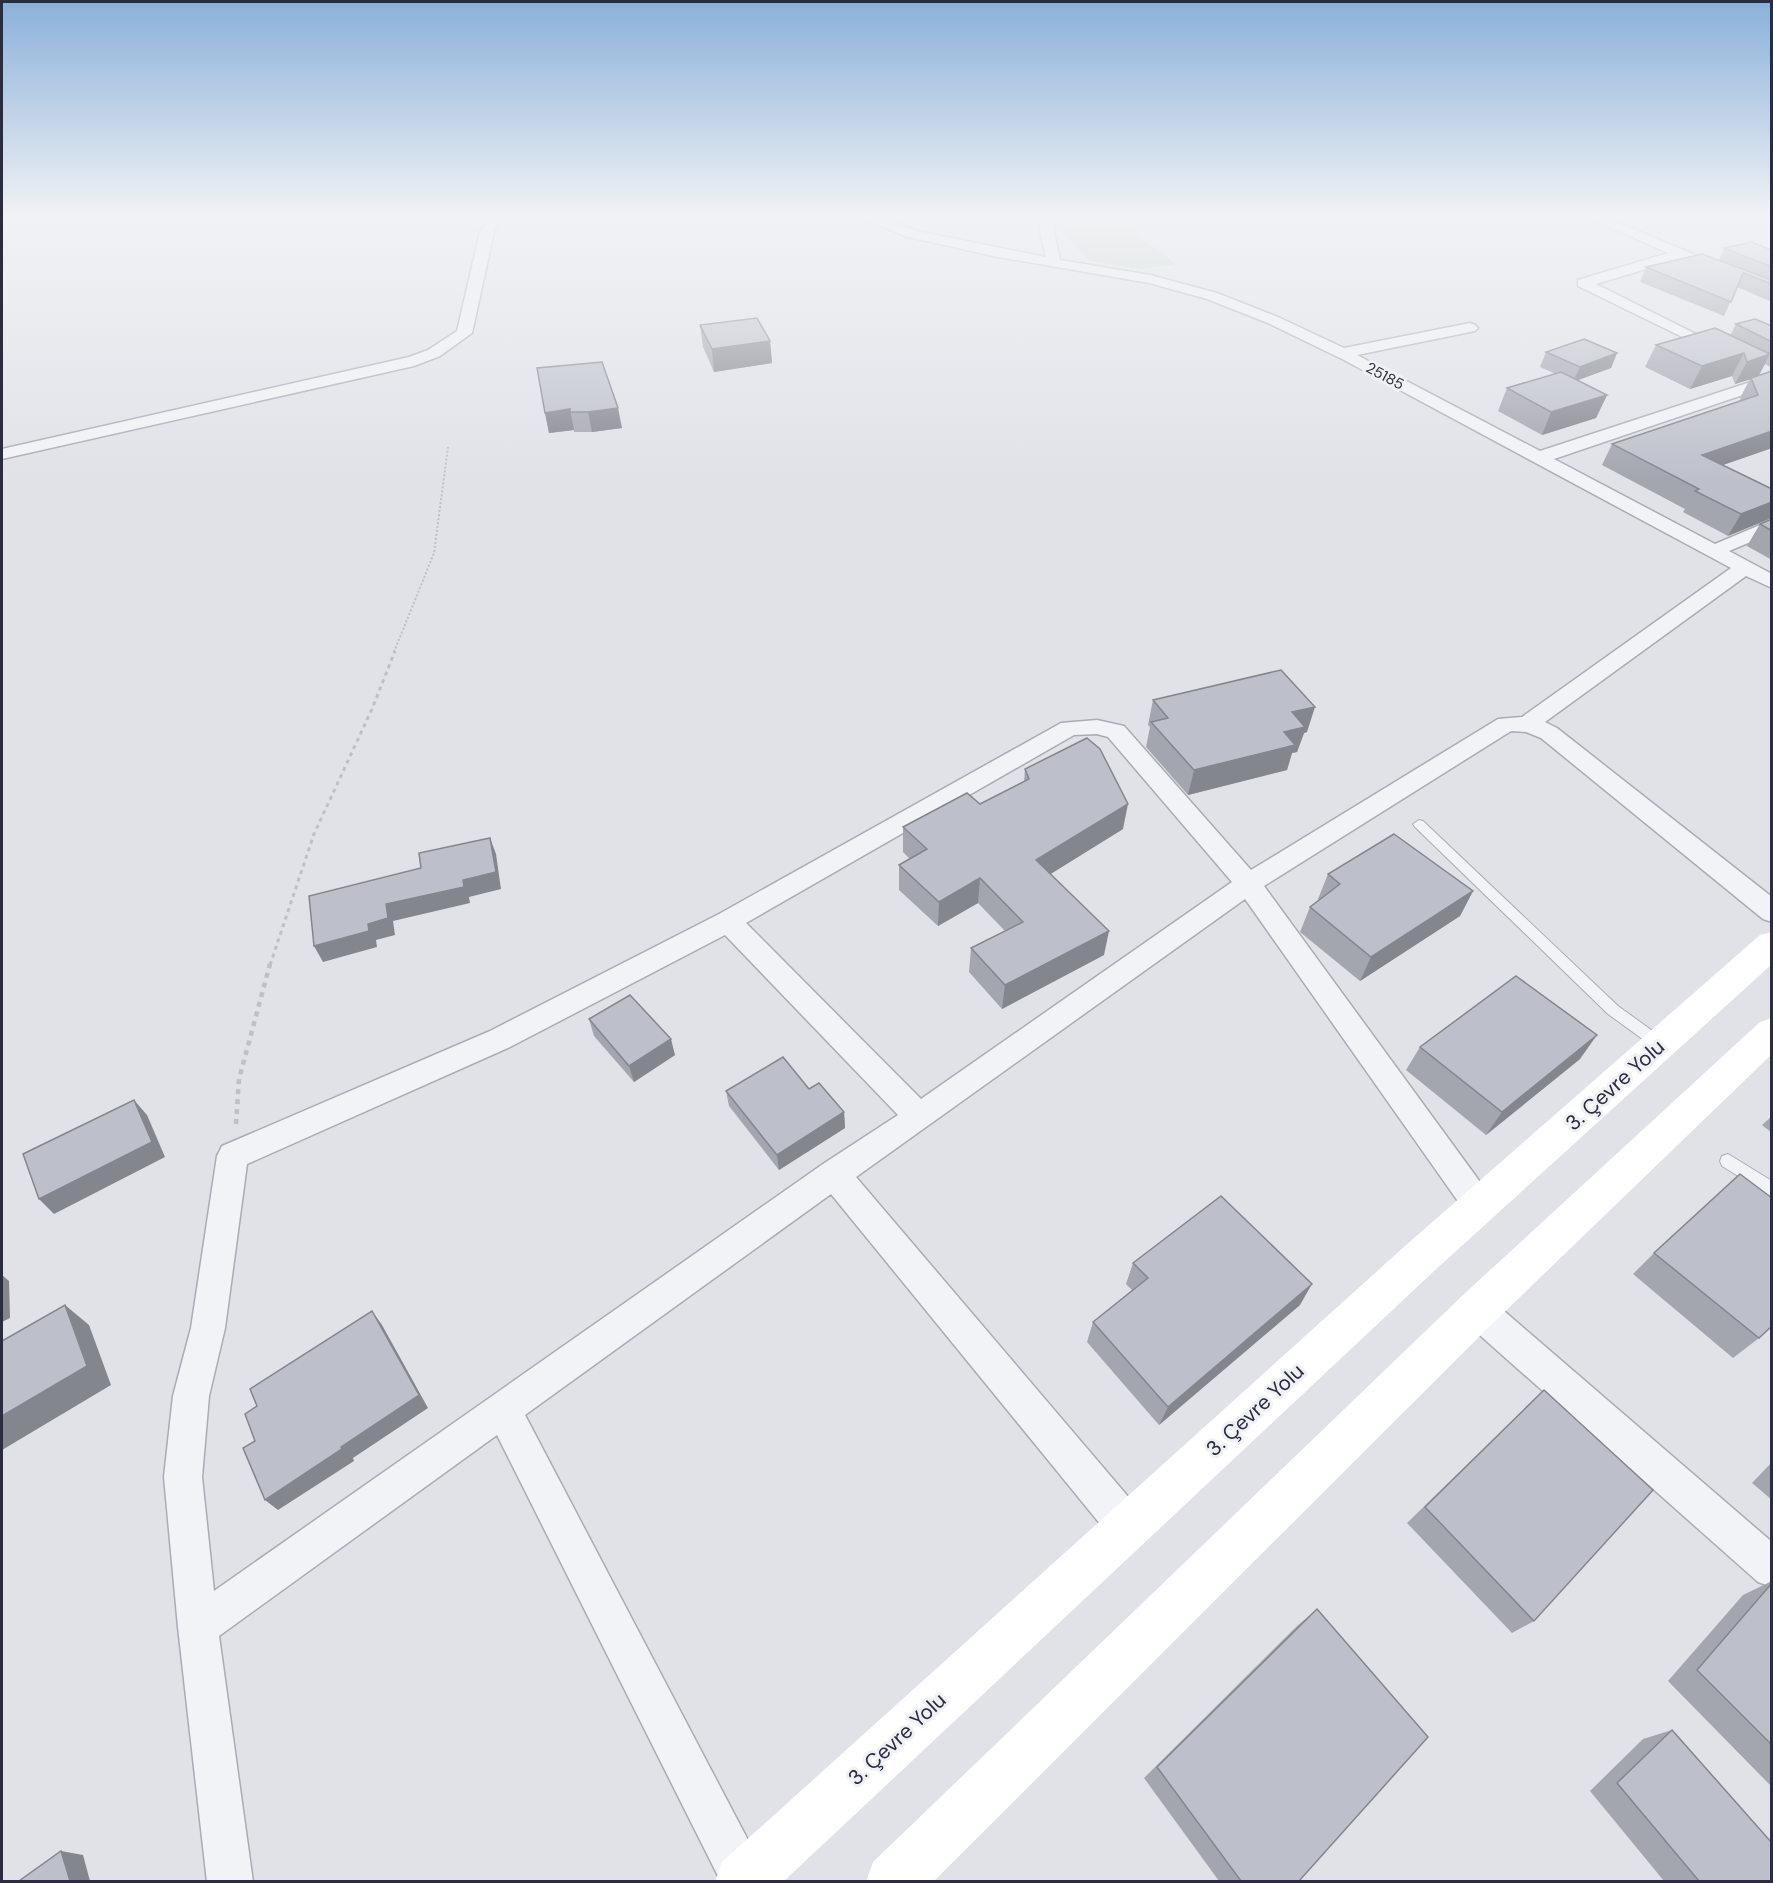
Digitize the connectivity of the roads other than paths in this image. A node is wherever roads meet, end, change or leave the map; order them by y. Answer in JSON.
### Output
{"nodes":[{"id":1,"x":470,"y":306,"type":"edge"},
{"id":2,"x":1237,"y":306,"type":"edge"},
{"id":3,"x":1630,"y":306,"type":"edge"},
{"id":4,"x":1470,"y":328,"type":"dead end"},
{"id":5,"x":1342,"y":353,"type":"junction"},
{"id":6,"x":1740,"y":359,"type":"edge"},
{"id":7,"x":1768,"y":375,"type":"edge"},
{"id":8,"x":2,"y":454,"type":"edge"},
{"id":9,"x":1538,"y":458,"type":"junction"},
{"id":10,"x":1772,"y":526,"type":"edge"},
{"id":11,"x":1716,"y":550,"type":"junction"},
{"id":12,"x":1746,"y":567,"type":"junction"},
{"id":13,"x":1772,"y":582,"type":"edge"},
{"id":14,"x":1527,"y":724,"type":"junction"},
{"id":15,"x":1419,"y":824,"type":"dead end"},
{"id":16,"x":1248,"y":884,"type":"junction"},
{"id":17,"x":1772,"y":912,"type":"edge"},
{"id":18,"x":728,"y":921,"type":"junction"},
{"id":19,"x":1772,"y":944,"type":"edge"},
{"id":20,"x":1772,"y":1032,"type":"edge"},
{"id":21,"x":1660,"y":1044,"type":"junction"},
{"id":22,"x":919,"y":1117,"type":"junction"},
{"id":23,"x":1728,"y":1161,"type":"dead end"},
{"id":24,"x":834,"y":1174,"type":"junction"},
{"id":25,"x":1772,"y":1190,"type":"edge"},
{"id":26,"x":1480,"y":1207,"type":"junction"},
{"id":27,"x":1477,"y":1310,"type":"junction"},
{"id":28,"x":503,"y":1409,"type":"junction"},
{"id":29,"x":1128,"y":1527,"type":"junction"},
{"id":30,"x":1772,"y":1568,"type":"edge"},
{"id":31,"x":198,"y":1627,"type":"junction"},
{"id":32,"x":743,"y":1880,"type":"edge"},
{"id":33,"x":230,"y":1881,"type":"edge"},
{"id":34,"x":893,"y":1881,"type":"edge"}],
"edges":[{"from":1,"to":8,"type":"street"},
{"from":2,"to":5,"type":"street","name":"25185"},
{"from":3,"to":6,"type":"street"},
{"from":4,"to":5,"type":"street"},
{"from":5,"to":9,"type":"street","name":"25185"},
{"from":7,"to":9,"type":"street"},
{"from":9,"to":11,"type":"street","name":"25185"},
{"from":10,"to":11,"type":"street"},
{"from":11,"to":12,"type":"street","name":"25185"},
{"from":12,"to":13,"type":"street","name":"25185"},
{"from":12,"to":14,"type":"street"},
{"from":14,"to":16,"type":"street"},
{"from":14,"to":17,"type":"street"},
{"from":15,"to":21,"type":"lane"},
{"from":16,"to":18,"type":"street"},
{"from":16,"to":22,"type":"street"},
{"from":16,"to":26,"type":"street"},
{"from":18,"to":22,"type":"street"},
{"from":18,"to":31,"type":"street"},
{"from":19,"to":21,"type":"main road","name":"3. Çevre Yolu"},
{"from":20,"to":27,"type":"main road"},
{"from":21,"to":26,"type":"main road","name":"3. Çevre Yolu"},
{"from":22,"to":24,"type":"street"},
{"from":23,"to":25,"type":"lane"},
{"from":24,"to":28,"type":"street"},
{"from":24,"to":29,"type":"street"},
{"from":26,"to":29,"type":"main road","name":"3. Çevre Yolu"},
{"from":27,"to":30,"type":"street"},
{"from":27,"to":34,"type":"main road"},
{"from":28,"to":31,"type":"street"},
{"from":28,"to":32,"type":"street"},
{"from":29,"to":32,"type":"main road","name":"3. Çevre Yolu"},
{"from":31,"to":33,"type":"street"}]}
